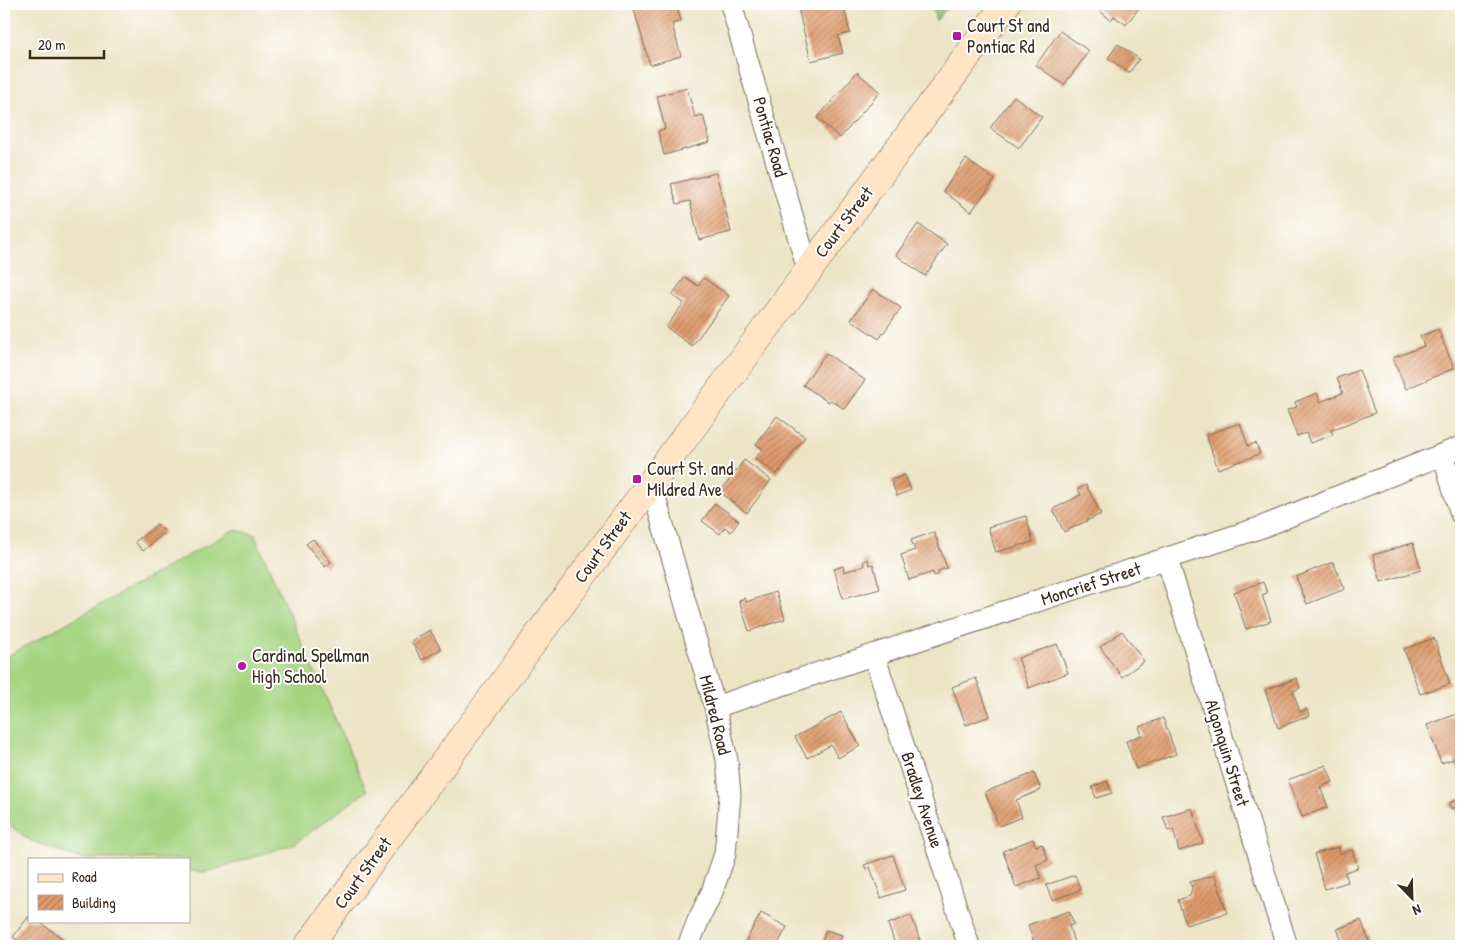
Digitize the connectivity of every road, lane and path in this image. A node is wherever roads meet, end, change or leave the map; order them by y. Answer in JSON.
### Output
{"nodes":[{"id":1,"x":731,"y":4,"type":"edge"},
{"id":2,"x":1006,"y":4,"type":"edge"},
{"id":3,"x":808,"y":270,"type":"junction"},
{"id":4,"x":1452,"y":451,"type":"edge"},
{"id":5,"x":651,"y":483,"type":"junction"},
{"id":6,"x":1461,"y":514,"type":"edge"},
{"id":7,"x":1167,"y":559,"type":"junction"},
{"id":8,"x":874,"y":655,"type":"junction"},
{"id":9,"x":715,"y":707,"type":"junction"},
{"id":10,"x":308,"y":946,"type":"edge"},
{"id":11,"x":688,"y":946,"type":"edge"},
{"id":12,"x":969,"y":946,"type":"edge"},
{"id":13,"x":1287,"y":946,"type":"edge"}],
"edges":[{"from":1,"to":3,"type":"street","name":"Pontiac Road"},
{"from":2,"to":3,"type":"street","name":"Court Street"},
{"from":3,"to":5,"type":"street","name":"Court Street"},
{"from":4,"to":6,"type":"street"},
{"from":4,"to":7,"type":"street","name":"Moncrief Street"},
{"from":5,"to":9,"type":"street","name":"Mildred Road"},
{"from":5,"to":10,"type":"street","name":"Court Street"},
{"from":7,"to":8,"type":"street","name":"Moncrief Street"},
{"from":7,"to":13,"type":"street","name":"Algonquin Street"},
{"from":8,"to":9,"type":"street","name":"Moncrief Street"},
{"from":8,"to":12,"type":"street","name":"Bradley Avenue"},
{"from":9,"to":11,"type":"street","name":"Mildred Road"}]}
